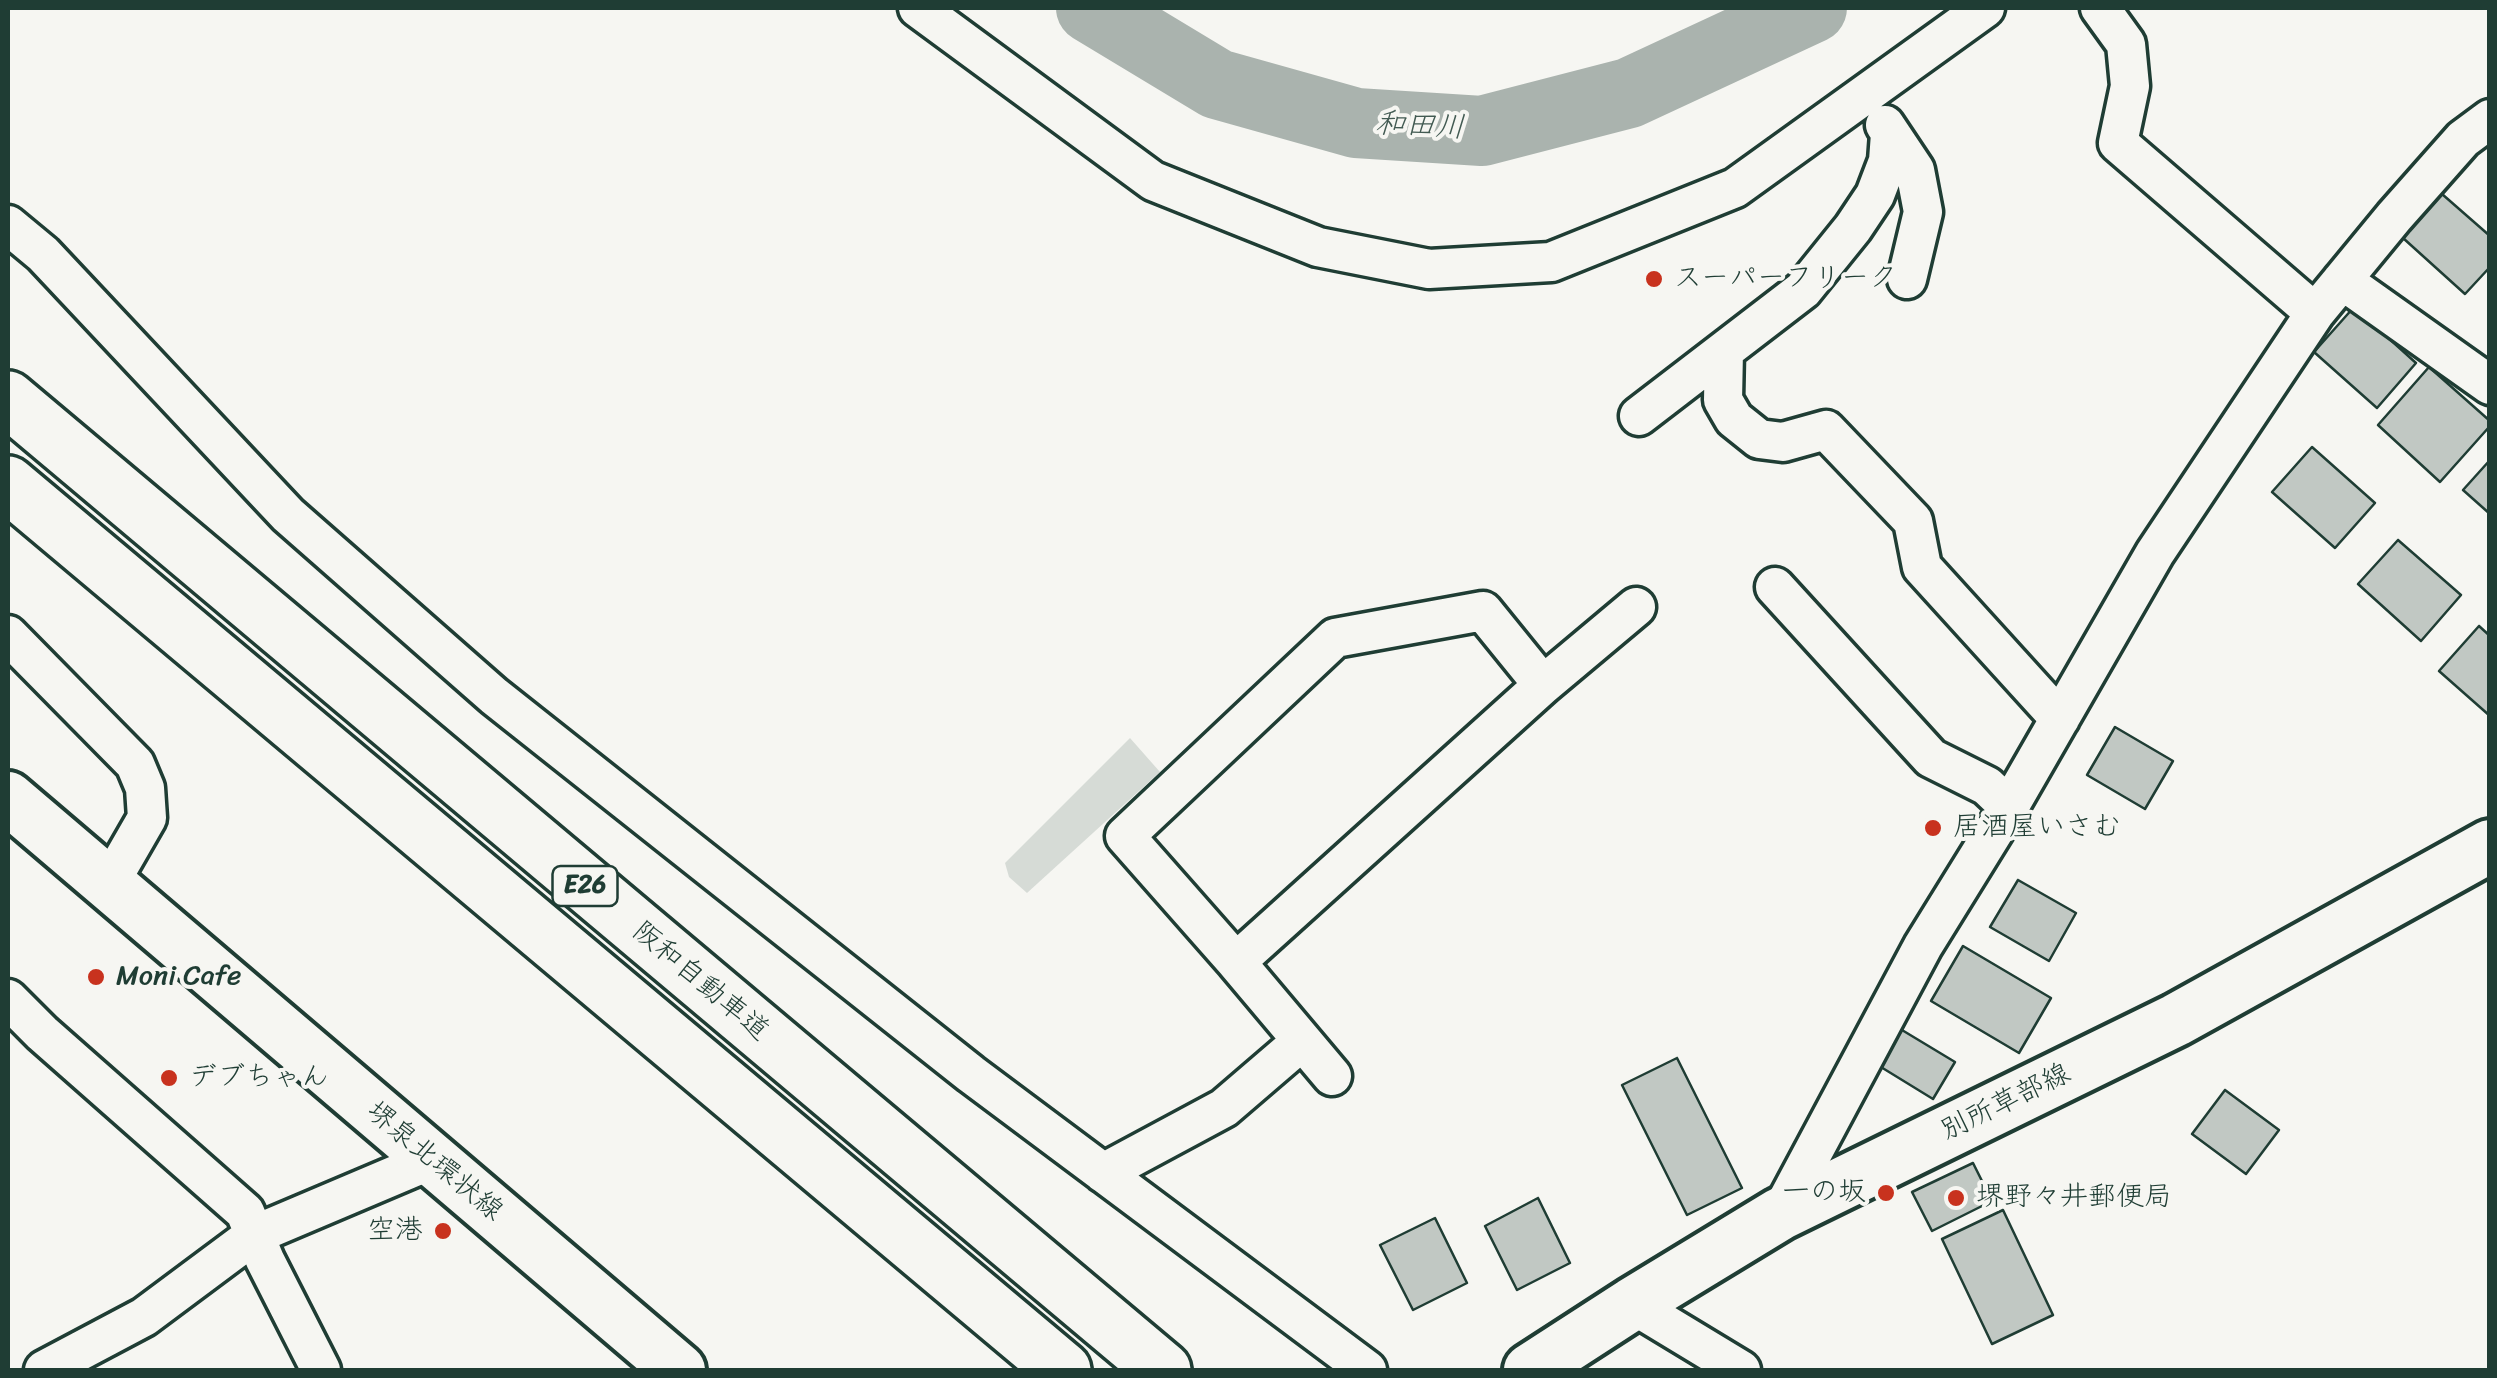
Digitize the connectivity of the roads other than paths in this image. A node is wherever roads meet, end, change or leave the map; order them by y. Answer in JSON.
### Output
{"nodes":[{"id":1,"x":918,"y":8,"type":"edge"},
{"id":2,"x":1985,"y":8,"type":"edge"},
{"id":3,"x":2100,"y":8,"type":"edge"},
{"id":4,"x":1866,"y":93,"type":"junction"},
{"id":5,"x":2490,"y":120,"type":"edge"},
{"id":6,"x":1890,"y":134,"type":"junction"},
{"id":7,"x":8,"y":225,"type":"edge"},
{"id":8,"x":1907,"y":278,"type":"dead end"},
{"id":9,"x":2342,"y":280,"type":"junction"},
{"id":10,"x":2316,"y":313,"type":"junction"},
{"id":11,"x":1724,"y":351,"type":"junction"},
{"id":12,"x":2490,"y":385,"type":"edge"},
{"id":13,"x":8,"y":399,"type":"edge"},
{"id":14,"x":1639,"y":416,"type":"dead end"},
{"id":15,"x":8,"y":484,"type":"edge"},
{"id":16,"x":1774,"y":587,"type":"dead end"},
{"id":17,"x":1636,"y":607,"type":"dead end"},
{"id":18,"x":8,"y":634,"type":"edge"},
{"id":19,"x":1543,"y":684,"type":"junction"},
{"id":20,"x":2060,"y":719,"type":"junction"},
{"id":21,"x":8,"y":798,"type":"edge"},
{"id":22,"x":2010,"y":807,"type":"junction"},
{"id":23,"x":2490,"y":846,"type":"edge"},
{"id":24,"x":109,"y":884,"type":"junction"},
{"id":25,"x":1236,"y":962,"type":"junction"},
{"id":26,"x":8,"y":999,"type":"edge"},
{"id":27,"x":1302,"y":1041,"type":"junction"},
{"id":28,"x":1332,"y":1076,"type":"dead end"},
{"id":29,"x":431,"y":1160,"type":"junction"},
{"id":30,"x":1103,"y":1174,"type":"junction"},
{"id":31,"x":1780,"y":1214,"type":"junction"},
{"id":32,"x":254,"y":1235,"type":"junction"},
{"id":33,"x":1632,"y":1304,"type":"junction"},
{"id":34,"x":44,"y":1370,"type":"edge"},
{"id":35,"x":320,"y":1370,"type":"edge"},
{"id":36,"x":679,"y":1370,"type":"edge"},
{"id":37,"x":1062,"y":1370,"type":"edge"},
{"id":38,"x":1164,"y":1370,"type":"edge"},
{"id":39,"x":1367,"y":1370,"type":"edge"},
{"id":40,"x":1530,"y":1370,"type":"edge"},
{"id":41,"x":1741,"y":1370,"type":"edge"}],
"edges":[{"from":1,"to":4,"type":"street"},
{"from":2,"to":4,"type":"street"},
{"from":3,"to":10,"type":"street"},
{"from":4,"to":6,"type":"street"},
{"from":5,"to":9,"type":"street"},
{"from":6,"to":8,"type":"street"},
{"from":6,"to":11,"type":"street"},
{"from":7,"to":30,"type":"street"},
{"from":9,"to":10,"type":"street"},
{"from":9,"to":12,"type":"street"},
{"from":10,"to":20,"type":"street"},
{"from":11,"to":14,"type":"street"},
{"from":11,"to":20,"type":"street"},
{"from":13,"to":38,"type":"highway","name":"阪和自動車道","number":"E26"},
{"from":15,"to":37,"type":"highway","number":"E26"},
{"from":16,"to":22,"type":"street"},
{"from":17,"to":19,"type":"street"},
{"from":18,"to":24,"type":"street"},
{"from":19,"to":25,"type":"street"},
{"from":19,"to":25,"type":"street"},
{"from":20,"to":22,"type":"street"},
{"from":21,"to":24,"type":"main road","name":"堺泉北環状線"},
{"from":22,"to":31,"type":"street"},
{"from":23,"to":31,"type":"main road","name":"別所草部線"},
{"from":24,"to":29,"type":"main road","name":"堺泉北環状線"},
{"from":25,"to":27,"type":"street"},
{"from":26,"to":32,"type":"street"},
{"from":27,"to":28,"type":"street"},
{"from":27,"to":30,"type":"street"},
{"from":29,"to":32,"type":"street"},
{"from":29,"to":36,"type":"main road","name":"堺泉北環状線"},
{"from":30,"to":39,"type":"street"},
{"from":31,"to":33,"type":"main road","name":"別所草部線"},
{"from":32,"to":34,"type":"street"},
{"from":32,"to":35,"type":"street"},
{"from":33,"to":40,"type":"main road","name":"別所草部線"},
{"from":33,"to":41,"type":"street"}]}
